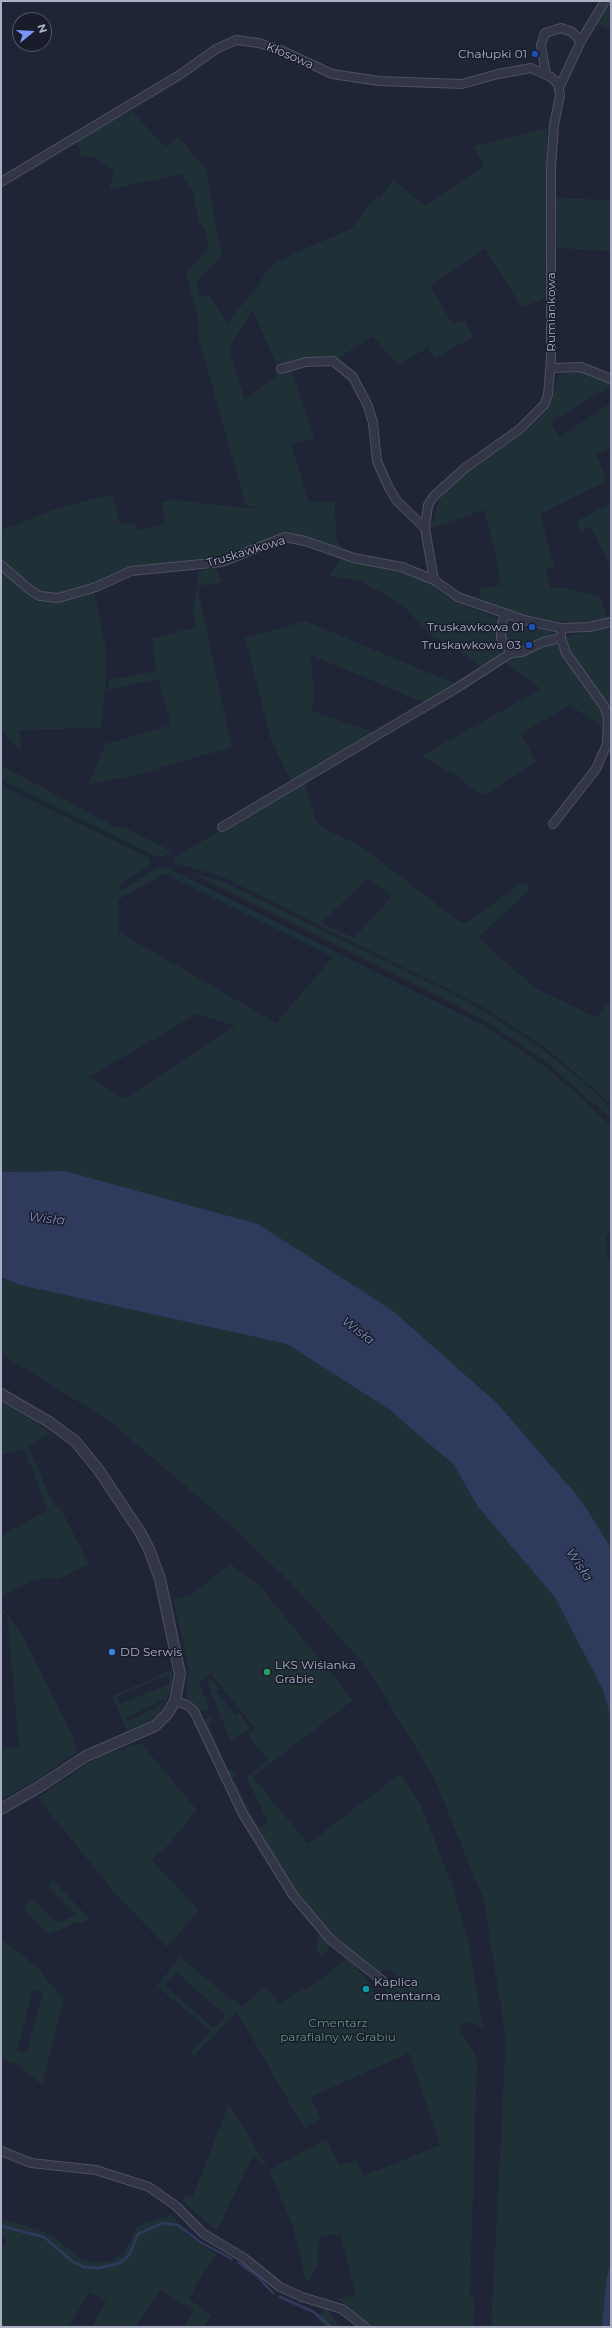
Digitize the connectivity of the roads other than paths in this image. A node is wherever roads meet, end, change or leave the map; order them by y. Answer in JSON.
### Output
{"nodes":[{"id":1,"x":605,"y":1,"type":"edge"},
{"id":2,"x":581,"y":41,"type":"junction"},
{"id":3,"x":546,"y":74,"type":"junction"},
{"id":4,"x":559,"y":88,"type":"junction"},
{"id":5,"x":1,"y":182,"type":"edge"},
{"id":6,"x":551,"y":368,"type":"junction"},
{"id":7,"x":281,"y":369,"type":"dead end"},
{"id":8,"x":611,"y":379,"type":"edge"},
{"id":9,"x":424,"y":528,"type":"junction"},
{"id":10,"x":1,"y":565,"type":"edge"},
{"id":11,"x":434,"y":580,"type":"junction"},
{"id":12,"x":505,"y":614,"type":"junction"},
{"id":13,"x":611,"y":622,"type":"edge"},
{"id":14,"x":561,"y":628,"type":"junction"},
{"id":15,"x":561,"y":638,"type":"junction"},
{"id":16,"x":511,"y":653,"type":"junction"},
{"id":17,"x":553,"y":824,"type":"dead end"},
{"id":18,"x":222,"y":827,"type":"dead end"},
{"id":19,"x":1,"y":1394,"type":"edge"},
{"id":20,"x":175,"y":1701,"type":"junction"},
{"id":21,"x":1,"y":1809,"type":"edge"},
{"id":22,"x":384,"y":1982,"type":"dead end"},
{"id":23,"x":1,"y":2151,"type":"edge"},
{"id":24,"x":365,"y":2327,"type":"edge"}],
"edges":[{"from":1,"to":2,"type":"street","name":"Rumiankowa"},
{"from":2,"to":3,"type":"street"},
{"from":2,"to":4,"type":"street","name":"Rumiankowa"},
{"from":3,"to":4,"type":"street"},
{"from":3,"to":5,"type":"street","name":"Kłosowa"},
{"from":4,"to":6,"type":"street","name":"Rumiankowa"},
{"from":6,"to":8,"type":"street"},
{"from":6,"to":9,"type":"street","name":"Rumiankowa"},
{"from":7,"to":9,"type":"street"},
{"from":9,"to":11,"type":"street","name":"Rumiankowa"},
{"from":10,"to":11,"type":"street","name":"Truskawkowa"},
{"from":11,"to":12,"type":"street","name":"Truskawkowa"},
{"from":12,"to":14,"type":"street","name":"Truskawkowa"},
{"from":12,"to":16,"type":"street"},
{"from":13,"to":14,"type":"street","name":"Truskawkowa"},
{"from":14,"to":15,"type":"street"},
{"from":15,"to":16,"type":"street"},
{"from":15,"to":17,"type":"street"},
{"from":16,"to":18,"type":"street"},
{"from":19,"to":20,"type":"street"},
{"from":20,"to":21,"type":"street"},
{"from":20,"to":22,"type":"street"},
{"from":23,"to":24,"type":"street"}]}
